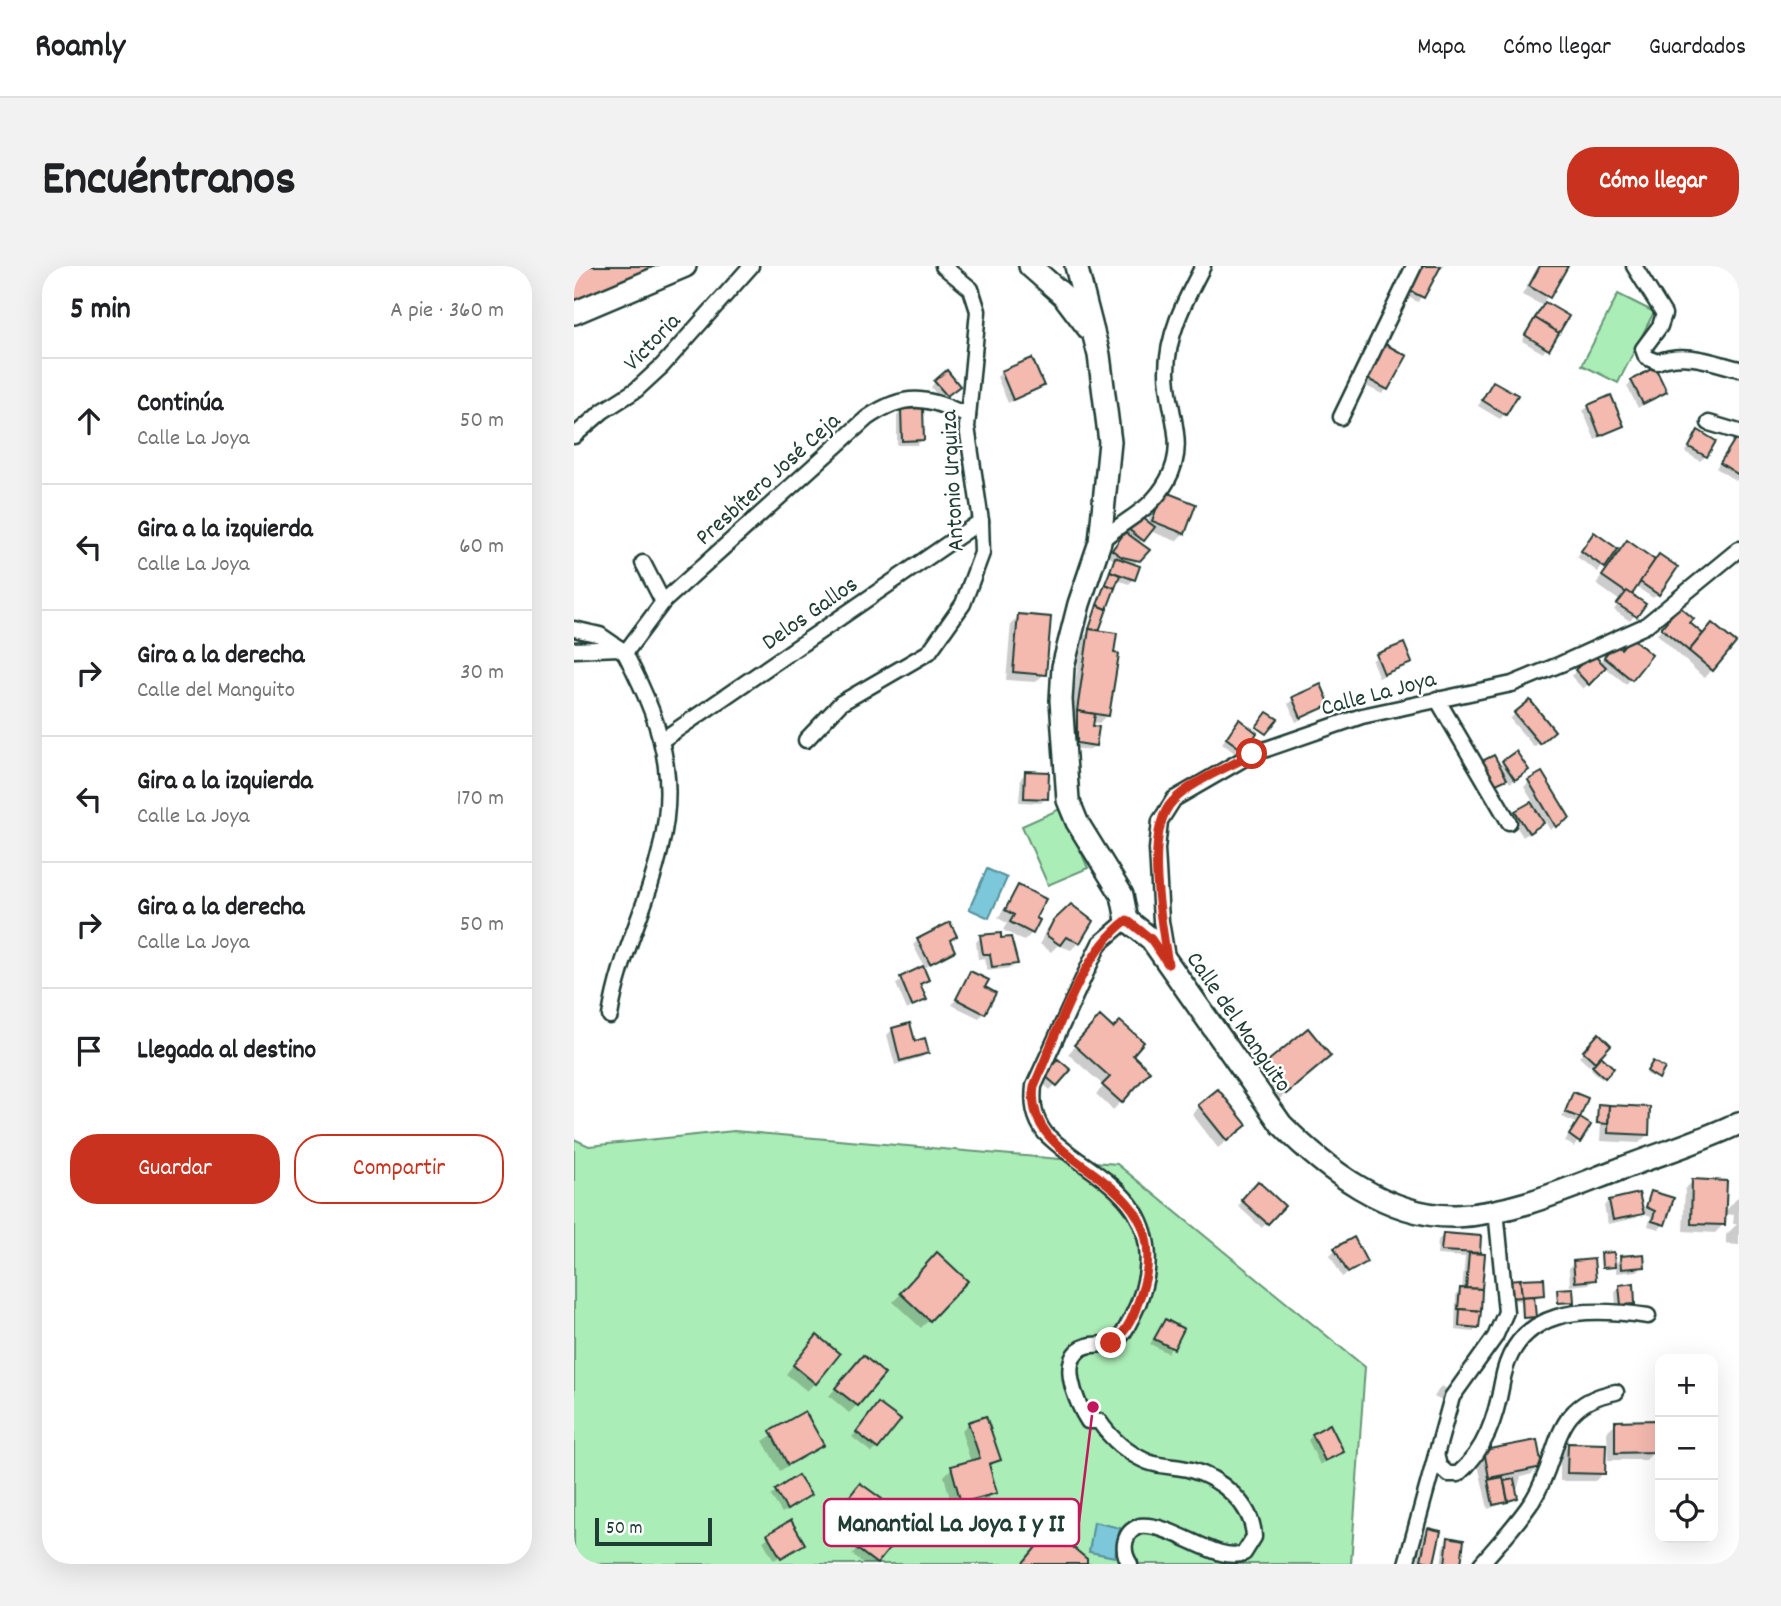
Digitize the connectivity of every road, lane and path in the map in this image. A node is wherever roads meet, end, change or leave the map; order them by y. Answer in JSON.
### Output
{"nodes":[{"id":1,"x":685,"y":266,"type":"edge"},
{"id":2,"x":751,"y":266,"type":"edge"},
{"id":3,"x":943,"y":266,"type":"edge"},
{"id":4,"x":1030,"y":266,"type":"edge"},
{"id":5,"x":1076,"y":266,"type":"edge"},
{"id":6,"x":1203,"y":266,"type":"edge"},
{"id":7,"x":1414,"y":266,"type":"edge"},
{"id":8,"x":1634,"y":266,"type":"edge"},
{"id":9,"x":574,"y":313,"type":"edge"},
{"id":10,"x":1099,"y":355,"type":"junction"},
{"id":11,"x":1739,"y":369,"type":"edge"},
{"id":12,"x":968,"y":416,"type":"junction"},
{"id":13,"x":1341,"y":417,"type":"dead end"},
{"id":14,"x":1709,"y":423,"type":"dead end"},
{"id":15,"x":1739,"y":432,"type":"edge"},
{"id":16,"x":574,"y":436,"type":"edge"},
{"id":17,"x":981,"y":521,"type":"junction"},
{"id":18,"x":1100,"y":542,"type":"junction"},
{"id":19,"x":1739,"y":549,"type":"edge"},
{"id":20,"x":643,"y":563,"type":"dead end"},
{"id":21,"x":663,"y":602,"type":"junction"},
{"id":22,"x":574,"y":629,"type":"edge"},
{"id":23,"x":574,"y":650,"type":"edge"},
{"id":24,"x":622,"y":651,"type":"junction"},
{"id":25,"x":1437,"y":699,"type":"junction"},
{"id":26,"x":662,"y":740,"type":"junction"},
{"id":27,"x":806,"y":740,"type":"dead end"},
{"id":28,"x":1509,"y":822,"type":"dead end"},
{"id":29,"x":1127,"y":920,"type":"junction"},
{"id":30,"x":1168,"y":964,"type":"junction"},
{"id":31,"x":610,"y":1016,"type":"dead end"},
{"id":32,"x":1738,"y":1126,"type":"edge"},
{"id":33,"x":1496,"y":1210,"type":"junction"},
{"id":34,"x":1648,"y":1316,"type":"dead end"},
{"id":35,"x":1616,"y":1392,"type":"dead end"},
{"id":36,"x":1438,"y":1449,"type":"junction"},
{"id":37,"x":1130,"y":1564,"type":"edge"},
{"id":38,"x":1406,"y":1564,"type":"edge"},
{"id":39,"x":1481,"y":1564,"type":"edge"}],
"edges":[{"from":1,"to":9,"type":"main road"},
{"from":2,"to":16,"type":"street","name":"Victoria"},
{"from":3,"to":12,"type":"street","name":"Antonio Urquiza"},
{"from":4,"to":10,"type":"main road"},
{"from":5,"to":10,"type":"main road"},
{"from":6,"to":18,"type":"street"},
{"from":7,"to":13,"type":"street"},
{"from":8,"to":11,"type":"street"},
{"from":10,"to":18,"type":"main road"},
{"from":12,"to":17,"type":"street","name":"Antonio Urquiza"},
{"from":12,"to":21,"type":"street","name":"Presbítero José Ceja"},
{"from":14,"to":15,"type":"street"},
{"from":17,"to":26,"type":"street","name":"Delos Gallos"},
{"from":17,"to":27,"type":"street","name":"Antonio Urquiza"},
{"from":18,"to":29,"type":"main road"},
{"from":19,"to":25,"type":"street","name":"Calle La Joya"},
{"from":20,"to":21,"type":"street"},
{"from":21,"to":24,"type":"street","name":"Presbítero José Ceja"},
{"from":22,"to":24,"type":"street"},
{"from":23,"to":24,"type":"street"},
{"from":24,"to":26,"type":"street"},
{"from":25,"to":28,"type":"street"},
{"from":25,"to":30,"type":"street","name":"Calle La Joya"},
{"from":26,"to":31,"type":"street"},
{"from":29,"to":30,"type":"main road","name":"Calle del Manguito"},
{"from":29,"to":37,"type":"street"},
{"from":30,"to":33,"type":"main road","name":"Calle del Manguito"},
{"from":32,"to":33,"type":"main road","name":"Calle del Manguito"},
{"from":33,"to":36,"type":"street"},
{"from":34,"to":36,"type":"street"},
{"from":35,"to":39,"type":"street"},
{"from":36,"to":38,"type":"street"}]}
